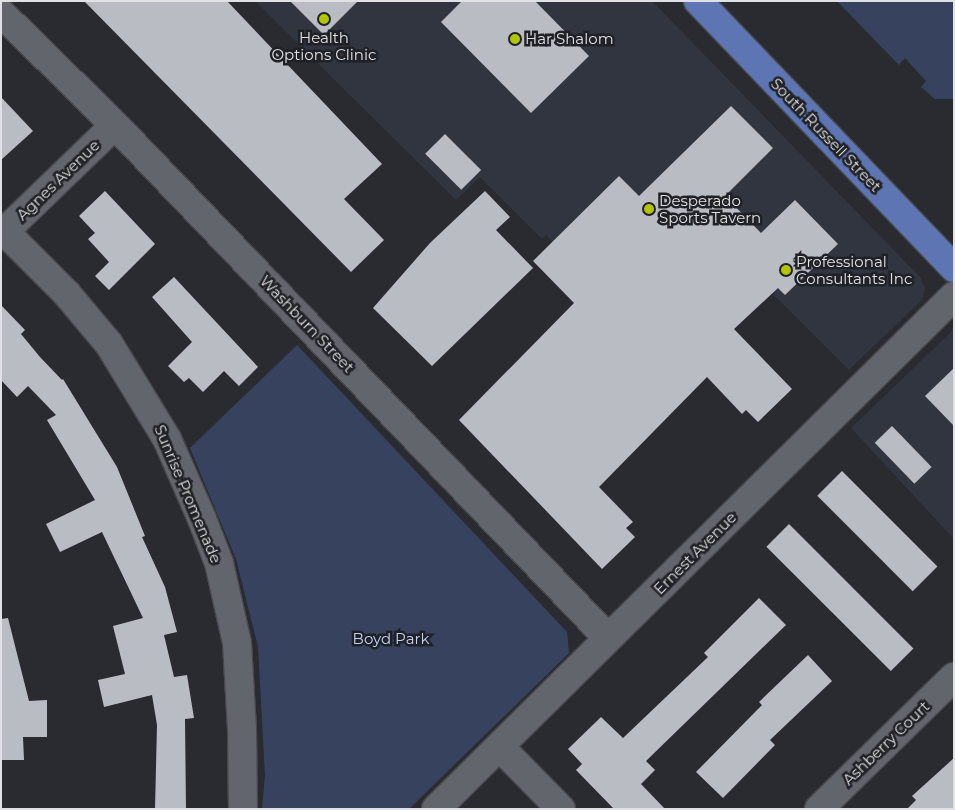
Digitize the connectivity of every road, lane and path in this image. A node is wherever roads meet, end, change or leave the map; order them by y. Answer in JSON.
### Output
{"nodes":[{"id":1,"x":698,"y":1,"type":"edge"},
{"id":2,"x":1,"y":13,"type":"edge"},
{"id":3,"x":115,"y":125,"type":"junction"},
{"id":4,"x":3,"y":233,"type":"edge"},
{"id":5,"x":954,"y":268,"type":"edge"},
{"id":6,"x":954,"y":296,"type":"edge"},
{"id":7,"x":608,"y":638,"type":"junction"},
{"id":8,"x":954,"y":677,"type":"edge"},
{"id":9,"x":500,"y":747,"type":"junction"},
{"id":10,"x":243,"y":809,"type":"edge"},
{"id":11,"x":436,"y":809,"type":"edge"},
{"id":12,"x":561,"y":809,"type":"edge"},
{"id":13,"x":818,"y":809,"type":"edge"}],
"edges":[{"from":1,"to":5,"type":"main road","name":"South Russell Street"},
{"from":2,"to":3,"type":"street","name":"Washburn Street"},
{"from":3,"to":4,"type":"street","name":"Agnes Avenue"},
{"from":3,"to":7,"type":"street","name":"Washburn Street"},
{"from":4,"to":10,"type":"street","name":"Sunrise Promenade"},
{"from":6,"to":7,"type":"street","name":"Ernest Avenue"},
{"from":7,"to":9,"type":"street","name":"Ernest Avenue"},
{"from":8,"to":13,"type":"street","name":"Ashberry Court"},
{"from":9,"to":11,"type":"street","name":"Ernest Avenue"},
{"from":9,"to":12,"type":"street"}]}
